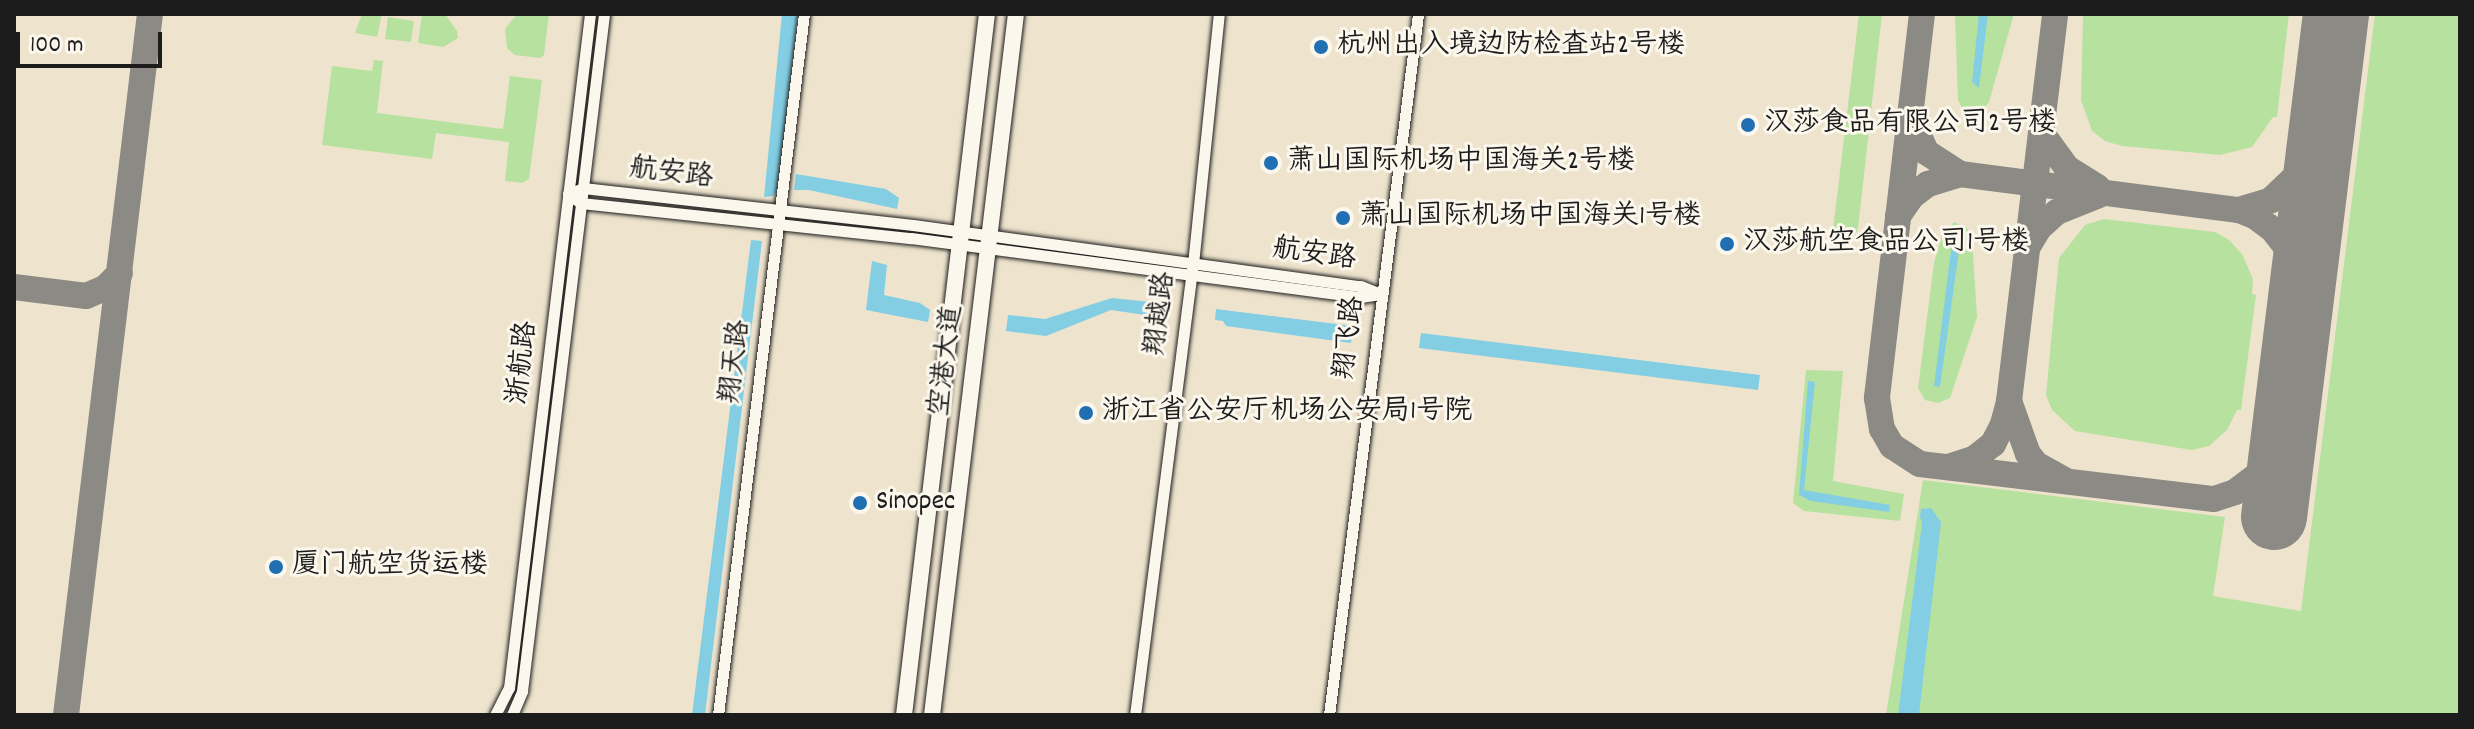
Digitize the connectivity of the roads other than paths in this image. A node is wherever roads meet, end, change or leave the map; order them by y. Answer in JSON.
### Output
{"nodes":[{"id":1,"x":590,"y":14,"type":"edge"},
{"id":2,"x":604,"y":14,"type":"edge"},
{"id":3,"x":804,"y":14,"type":"edge"},
{"id":4,"x":987,"y":14,"type":"edge"},
{"id":5,"x":1016,"y":14,"type":"edge"},
{"id":6,"x":1219,"y":14,"type":"edge"},
{"id":7,"x":1418,"y":14,"type":"edge"},
{"id":8,"x":583,"y":188,"type":"junction"},
{"id":9,"x":568,"y":194,"type":"junction"},
{"id":10,"x":581,"y":203,"type":"junction"},
{"id":11,"x":780,"y":210,"type":"junction"},
{"id":12,"x":778,"y":226,"type":"junction"},
{"id":13,"x":961,"y":239,"type":"junction"},
{"id":14,"x":988,"y":243,"type":"junction"},
{"id":15,"x":1192,"y":270,"type":"junction"},
{"id":16,"x":1381,"y":294,"type":"junction"},
{"id":17,"x":495,"y":715,"type":"edge"},
{"id":18,"x":512,"y":715,"type":"edge"},
{"id":19,"x":718,"y":715,"type":"edge"},
{"id":20,"x":904,"y":715,"type":"edge"},
{"id":21,"x":932,"y":715,"type":"edge"},
{"id":22,"x":1135,"y":715,"type":"edge"},
{"id":23,"x":1329,"y":715,"type":"edge"}],
"edges":[{"from":1,"to":9,"type":"street","name":"浙航路"},
{"from":2,"to":8,"type":"street","name":"浙航路"},
{"from":3,"to":11,"type":"street","name":"翔天路"},
{"from":4,"to":13,"type":"main road","name":"空港大道"},
{"from":5,"to":14,"type":"main road","name":"空港大道"},
{"from":6,"to":15,"type":"street","name":"翔越路"},
{"from":7,"to":16,"type":"street","name":"翔飞路"},
{"from":8,"to":9,"type":"street","name":"航安路"},
{"from":8,"to":10,"type":"street","name":"浙航路"},
{"from":8,"to":11,"type":"street","name":"航安路"},
{"from":9,"to":10,"type":"street","name":"航安路"},
{"from":9,"to":17,"type":"street","name":"浙航路"},
{"from":10,"to":12,"type":"street","name":"航安路"},
{"from":10,"to":18,"type":"street","name":"浙航路"},
{"from":11,"to":12,"type":"street","name":"翔天路"},
{"from":11,"to":13,"type":"street","name":"航安路"},
{"from":12,"to":13,"type":"street","name":"航安路"},
{"from":12,"to":19,"type":"street","name":"翔天路"},
{"from":13,"to":14,"type":"street","name":"航安路"},
{"from":13,"to":20,"type":"main road","name":"空港大道"},
{"from":14,"to":15,"type":"street","name":"航安路"},
{"from":14,"to":21,"type":"main road","name":"空港大道"},
{"from":15,"to":16,"type":"street","name":"航安路"},
{"from":15,"to":22,"type":"street","name":"翔越路"},
{"from":16,"to":23,"type":"street","name":"翔飞路"}]}
